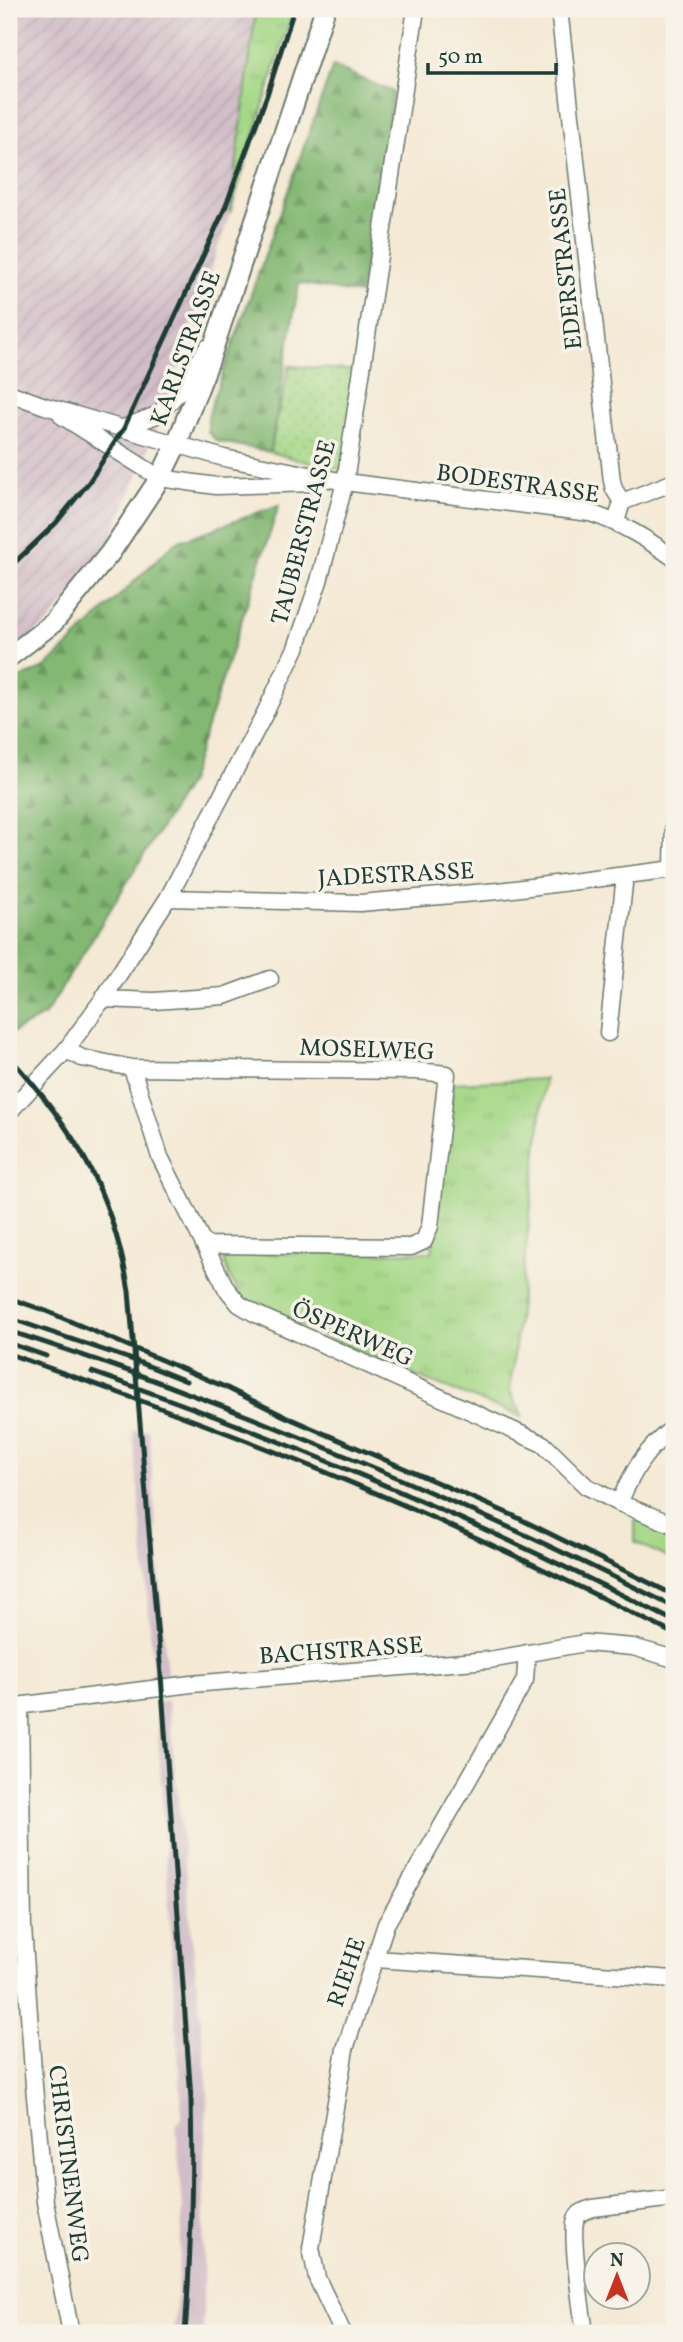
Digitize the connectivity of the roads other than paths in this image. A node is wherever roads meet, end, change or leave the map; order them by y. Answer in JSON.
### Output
{"nodes":[{"id":1,"x":325,"y":9,"type":"edge"},
{"id":2,"x":416,"y":9,"type":"edge"},
{"id":3,"x":559,"y":9,"type":"edge"},
{"id":4,"x":221,"y":324,"type":"junction"},
{"id":5,"x":9,"y":393,"type":"edge"},
{"id":6,"x":45,"y":406,"type":"junction"},
{"id":7,"x":124,"y":428,"type":"junction"},
{"id":8,"x":177,"y":443,"type":"junction"},
{"id":9,"x":160,"y":478,"type":"junction"},
{"id":10,"x":345,"y":482,"type":"junction"},
{"id":11,"x":674,"y":482,"type":"edge"},
{"id":12,"x":622,"y":502,"type":"junction"},
{"id":13,"x":617,"y":522,"type":"junction"},
{"id":14,"x":674,"y":558,"type":"edge"},
{"id":15,"x":9,"y":657,"type":"edge"},
{"id":16,"x":674,"y":814,"type":"edge"},
{"id":17,"x":674,"y":869,"type":"edge"},
{"id":18,"x":625,"y":875,"type":"junction"},
{"id":19,"x":168,"y":898,"type":"junction"},
{"id":20,"x":270,"y":979,"type":"dead end"},
{"id":21,"x":103,"y":999,"type":"junction"},
{"id":22,"x":608,"y":1033,"type":"dead end"},
{"id":23,"x":66,"y":1050,"type":"junction"},
{"id":24,"x":132,"y":1068,"type":"junction"},
{"id":25,"x":9,"y":1112,"type":"edge"},
{"id":26,"x":204,"y":1245,"type":"junction"},
{"id":27,"x":674,"y":1427,"type":"edge"},
{"id":28,"x":620,"y":1503,"type":"junction"},
{"id":29,"x":674,"y":1525,"type":"edge"},
{"id":30,"x":527,"y":1653,"type":"junction"},
{"id":31,"x":674,"y":1659,"type":"edge"},
{"id":32,"x":15,"y":1707,"type":"edge"},
{"id":33,"x":16,"y":1927,"type":"edge"},
{"id":34,"x":375,"y":1959,"type":"junction"},
{"id":35,"x":674,"y":1979,"type":"edge"},
{"id":36,"x":674,"y":2198,"type":"edge"},
{"id":37,"x":71,"y":2333,"type":"edge"},
{"id":38,"x":343,"y":2333,"type":"edge"},
{"id":39,"x":585,"y":2333,"type":"edge"}],
"edges":[{"from":1,"to":4,"type":"street","name":"KARLSTRASSE"},
{"from":2,"to":10,"type":"street","name":"TAUBERSTRASSE"},
{"from":3,"to":12,"type":"street","name":"EDERSTRASSE"},
{"from":4,"to":7,"type":"street"},
{"from":4,"to":8,"type":"street","name":"KARLSTRASSE"},
{"from":5,"to":6,"type":"street"},
{"from":6,"to":7,"type":"street","name":"BODESTRASSE"},
{"from":6,"to":9,"type":"street"},
{"from":7,"to":8,"type":"street","name":"BODESTRASSE"},
{"from":8,"to":9,"type":"street","name":"KARLSTRASSE"},
{"from":8,"to":10,"type":"street","name":"BODESTRASSE"},
{"from":9,"to":10,"type":"street","name":"BODESTRASSE"},
{"from":9,"to":15,"type":"street","name":"KARLSTRASSE"},
{"from":10,"to":13,"type":"street","name":"BODESTRASSE"},
{"from":10,"to":19,"type":"street","name":"TAUBERSTRASSE"},
{"from":11,"to":12,"type":"street"},
{"from":12,"to":13,"type":"street"},
{"from":13,"to":14,"type":"street","name":"BODESTRASSE"},
{"from":16,"to":17,"type":"street","name":"JADESTRASSE"},
{"from":17,"to":18,"type":"street","name":"JADESTRASSE"},
{"from":18,"to":19,"type":"street","name":"JADESTRASSE"},
{"from":18,"to":22,"type":"street"},
{"from":19,"to":21,"type":"street","name":"TAUBERSTRASSE"},
{"from":20,"to":21,"type":"street"},
{"from":21,"to":23,"type":"street","name":"TAUBERSTRASSE"},
{"from":23,"to":24,"type":"street","name":"MOSELWEG"},
{"from":23,"to":25,"type":"street","name":"TAUBERSTRASSE"},
{"from":24,"to":26,"type":"street","name":"ÖSPERWEG"},
{"from":24,"to":26,"type":"street","name":"MOSELWEG"},
{"from":26,"to":28,"type":"street","name":"ÖSPERWEG"},
{"from":27,"to":28,"type":"street"},
{"from":28,"to":29,"type":"street","name":"ÖSPERWEG"},
{"from":30,"to":31,"type":"street","name":"BACHSTRASSE"},
{"from":30,"to":32,"type":"street","name":"BACHSTRASSE"},
{"from":30,"to":34,"type":"street","name":"RIEHE"},
{"from":32,"to":33,"type":"street","name":"CHRISTINENWEG"},
{"from":33,"to":37,"type":"street","name":"CHRISTINENWEG"},
{"from":34,"to":35,"type":"street"},
{"from":34,"to":38,"type":"street","name":"RIEHE"},
{"from":36,"to":39,"type":"street"}]}
